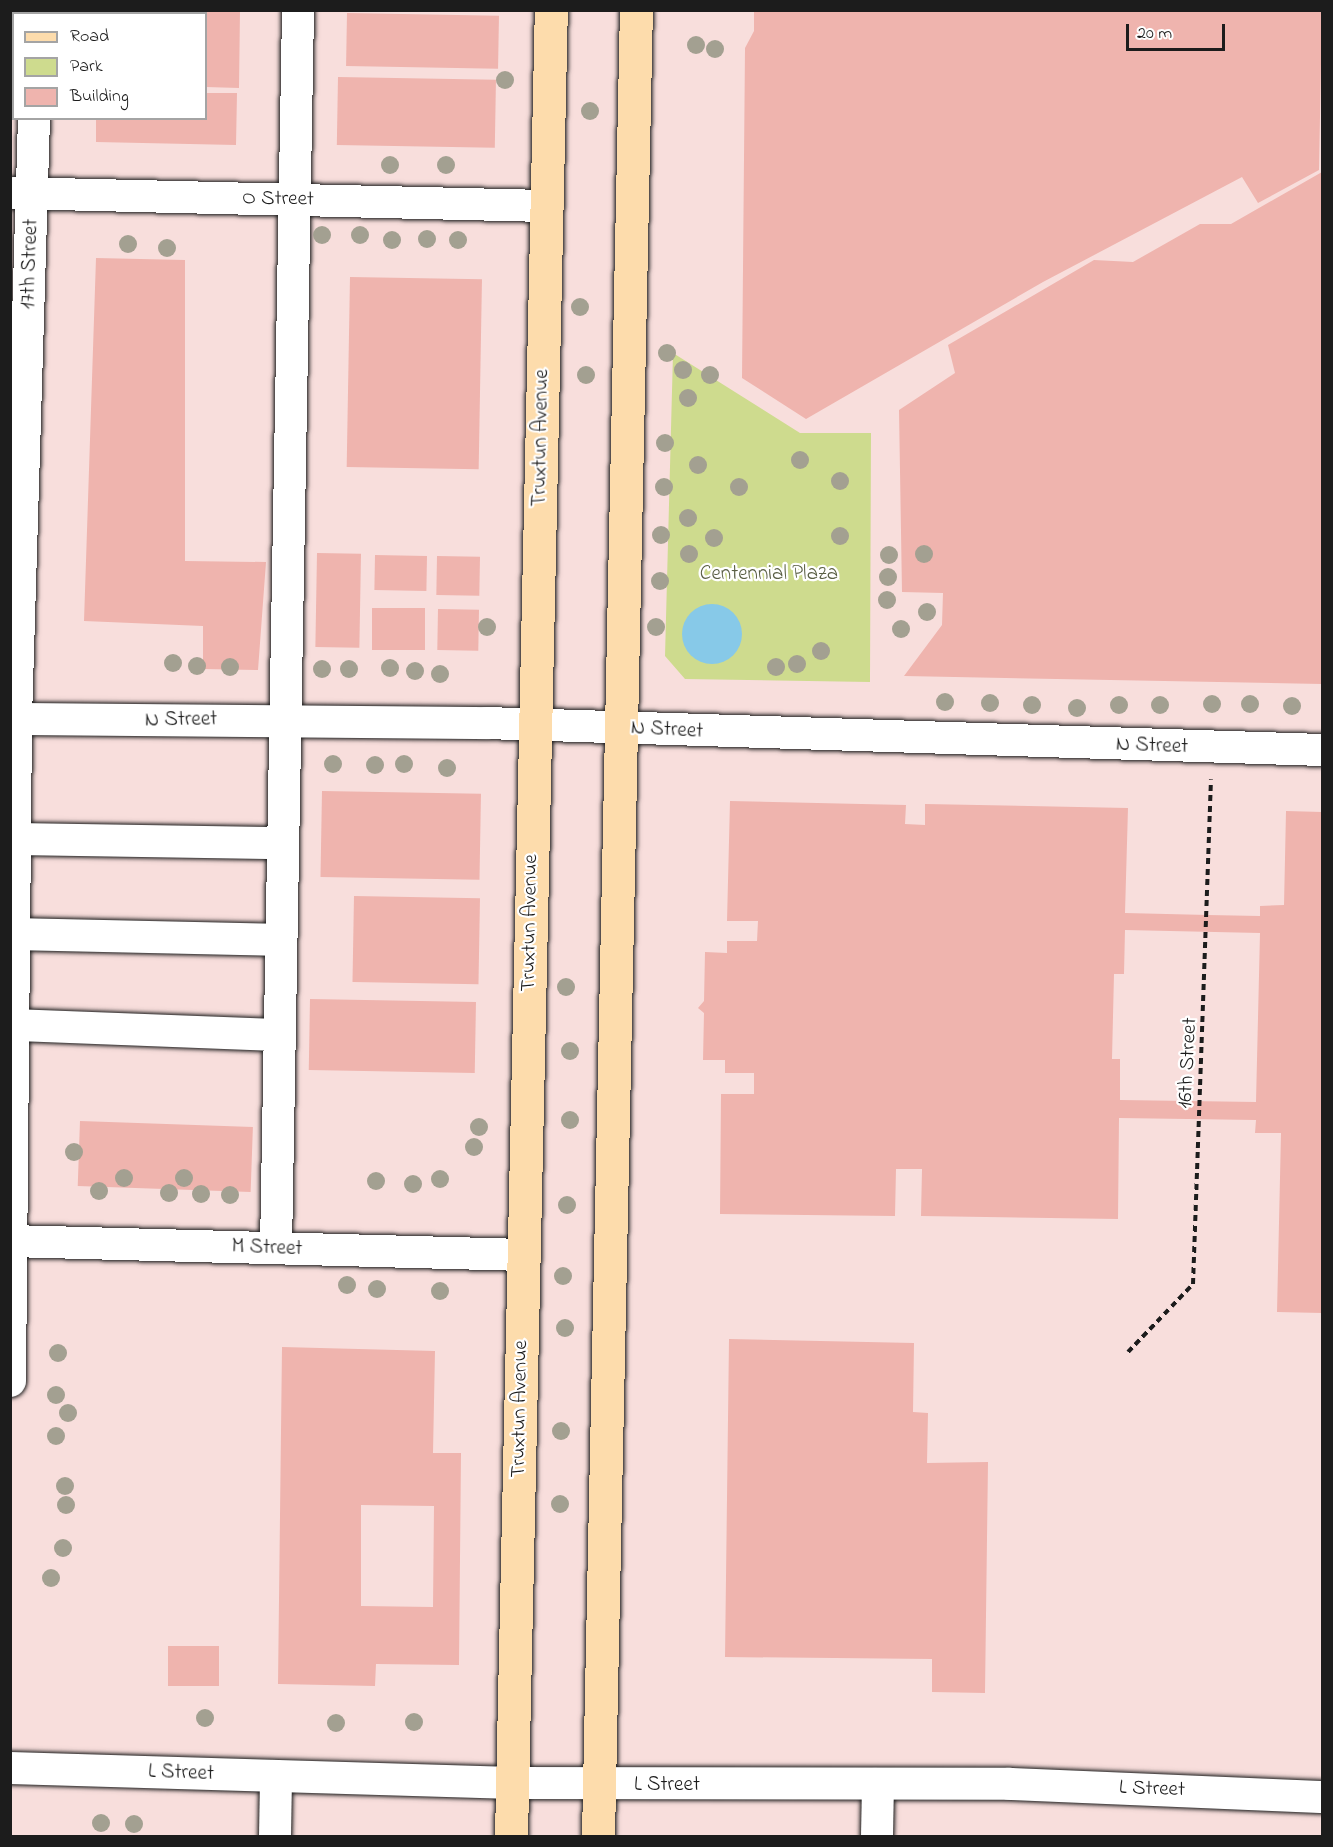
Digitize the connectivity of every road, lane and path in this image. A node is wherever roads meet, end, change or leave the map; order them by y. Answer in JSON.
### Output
{"nodes":[{"id":1,"x":298,"y":10,"type":"edge"},
{"id":2,"x":551,"y":10,"type":"edge"},
{"id":3,"x":636,"y":10,"type":"edge"},
{"id":4,"x":34,"y":120,"type":"edge"},
{"id":5,"x":21,"y":194,"type":"edge"},
{"id":6,"x":295,"y":199,"type":"junction"},
{"id":7,"x":546,"y":206,"type":"junction"},
{"id":8,"x":13,"y":718,"type":"edge"},
{"id":9,"x":286,"y":719,"type":"junction"},
{"id":10,"x":535,"y":724,"type":"junction"},
{"id":11,"x":618,"y":728,"type":"junction"},
{"id":12,"x":1211,"y":748,"type":"junction"},
{"id":13,"x":1323,"y":750,"type":"edge"},
{"id":14,"x":16,"y":839,"type":"junction"},
{"id":15,"x":283,"y":843,"type":"junction"},
{"id":16,"x":17,"y":934,"type":"junction"},
{"id":17,"x":281,"y":940,"type":"junction"},
{"id":18,"x":15,"y":1025,"type":"junction"},
{"id":19,"x":279,"y":1035,"type":"junction"},
{"id":20,"x":12,"y":1241,"type":"edge"},
{"id":21,"x":276,"y":1248,"type":"junction"},
{"id":22,"x":524,"y":1255,"type":"junction"},
{"id":23,"x":1128,"y":1352,"type":"dead end"},
{"id":24,"x":10,"y":1381,"type":"edge"},
{"id":25,"x":10,"y":1768,"type":"edge"},
{"id":26,"x":276,"y":1776,"type":"junction"},
{"id":27,"x":512,"y":1784,"type":"junction"},
{"id":28,"x":878,"y":1784,"type":"junction"},
{"id":29,"x":599,"y":1785,"type":"junction"},
{"id":30,"x":1323,"y":1797,"type":"edge"},
{"id":31,"x":275,"y":1836,"type":"edge"},
{"id":32,"x":511,"y":1836,"type":"edge"},
{"id":33,"x":598,"y":1836,"type":"edge"},
{"id":34,"x":877,"y":1836,"type":"edge"}],
"edges":[{"from":1,"to":6,"type":"street"},
{"from":2,"to":7,"type":"main road","name":"Truxtun Avenue"},
{"from":3,"to":11,"type":"main road"},
{"from":4,"to":5,"type":"street","name":"17th Street"},
{"from":5,"to":6,"type":"street","name":"O Street"},
{"from":5,"to":8,"type":"street","name":"17th Street"},
{"from":6,"to":7,"type":"street","name":"O Street"},
{"from":6,"to":9,"type":"street"},
{"from":7,"to":10,"type":"main road","name":"Truxtun Avenue"},
{"from":8,"to":9,"type":"street","name":"N Street"},
{"from":8,"to":14,"type":"street","name":"17th Street"},
{"from":9,"to":10,"type":"street","name":"N Street"},
{"from":9,"to":15,"type":"street"},
{"from":10,"to":11,"type":"street","name":"N Street"},
{"from":10,"to":22,"type":"main road","name":"Truxtun Avenue"},
{"from":11,"to":12,"type":"street","name":"N Street"},
{"from":11,"to":29,"type":"main road"},
{"from":12,"to":13,"type":"street","name":"N Street"},
{"from":12,"to":23,"type":"path","name":"16th Street"},
{"from":14,"to":15,"type":"street"},
{"from":14,"to":16,"type":"street","name":"17th Street"},
{"from":15,"to":17,"type":"street"},
{"from":16,"to":17,"type":"street"},
{"from":16,"to":18,"type":"street","name":"17th Street"},
{"from":17,"to":19,"type":"street"},
{"from":18,"to":19,"type":"street"},
{"from":18,"to":20,"type":"street","name":"17th Street"},
{"from":19,"to":21,"type":"street"},
{"from":20,"to":21,"type":"street","name":"M Street"},
{"from":20,"to":24,"type":"street","name":"17th Street"},
{"from":21,"to":22,"type":"street","name":"M Street"},
{"from":22,"to":27,"type":"main road","name":"Truxtun Avenue"},
{"from":25,"to":26,"type":"street","name":"L Street"},
{"from":26,"to":27,"type":"street","name":"L Street"},
{"from":26,"to":31,"type":"street"},
{"from":27,"to":29,"type":"street","name":"L Street"},
{"from":27,"to":32,"type":"main road","name":"Truxtun Avenue"},
{"from":28,"to":29,"type":"street","name":"L Street"},
{"from":28,"to":30,"type":"street","name":"L Street"},
{"from":28,"to":34,"type":"street"},
{"from":29,"to":33,"type":"main road"}]}
